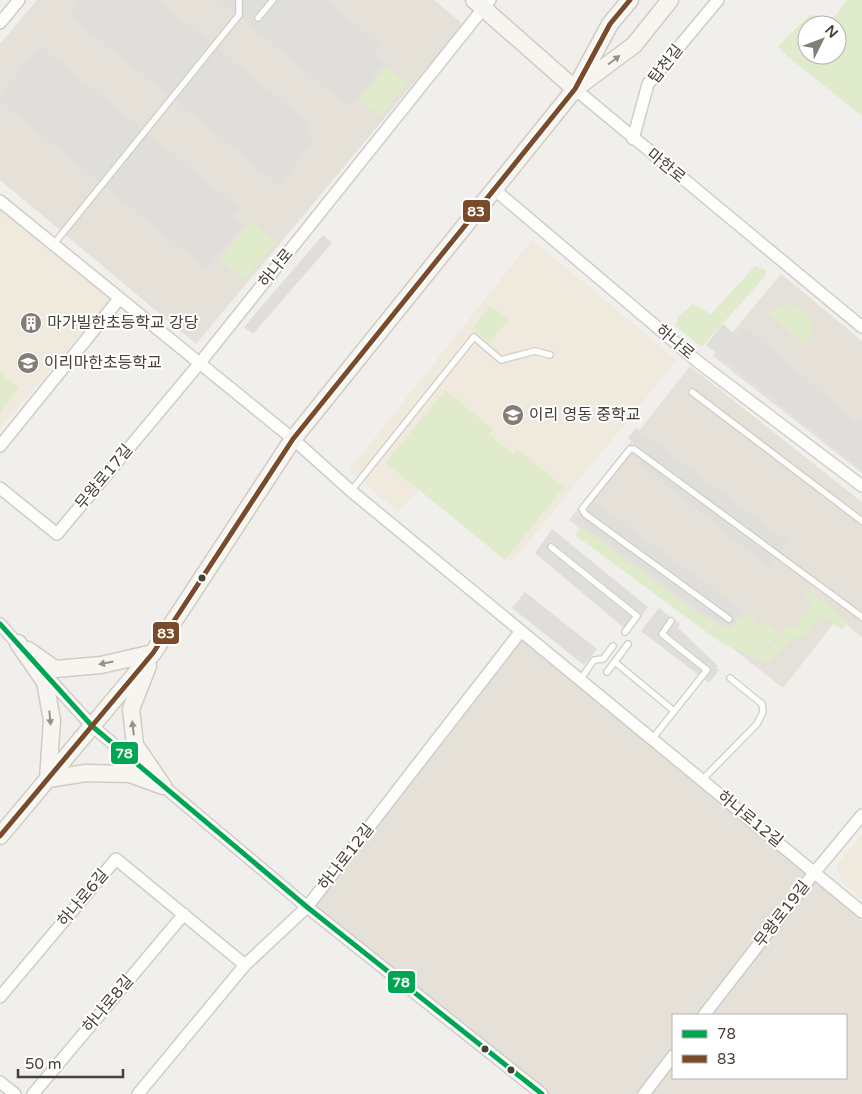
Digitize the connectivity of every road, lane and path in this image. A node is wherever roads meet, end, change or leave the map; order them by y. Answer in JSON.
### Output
{"nodes":[{"id":1,"x":19,"y":0,"type":"edge"},
{"id":2,"x":239,"y":0,"type":"edge"},
{"id":3,"x":273,"y":0,"type":"edge"},
{"id":4,"x":630,"y":0,"type":"edge"},
{"id":5,"x":670,"y":0,"type":"edge"},
{"id":6,"x":718,"y":0,"type":"edge"},
{"id":7,"x":483,"y":3,"type":"edge"},
{"id":8,"x":258,"y":18,"type":"dead end"},
{"id":9,"x":0,"y":23,"type":"edge"},
{"id":10,"x":575,"y":89,"type":"junction"},
{"id":11,"x":633,"y":139,"type":"junction"},
{"id":12,"x":495,"y":190,"type":"junction"},
{"id":13,"x":0,"y":200,"type":"edge"},
{"id":14,"x":54,"y":245,"type":"junction"},
{"id":15,"x":119,"y":299,"type":"junction"},
{"id":16,"x":862,"y":326,"type":"edge"},
{"id":17,"x":550,"y":355,"type":"dead end"},
{"id":18,"x":198,"y":364,"type":"junction"},
{"id":19,"x":692,"y":392,"type":"dead end"},
{"id":20,"x":292,"y":439,"type":"junction"},
{"id":21,"x":0,"y":446,"type":"edge"},
{"id":22,"x":862,"y":486,"type":"edge"},
{"id":23,"x":0,"y":488,"type":"edge"},
{"id":24,"x":351,"y":491,"type":"junction"},
{"id":25,"x":862,"y":521,"type":"edge"},
{"id":26,"x":551,"y":547,"type":"dead end"},
{"id":27,"x":862,"y":617,"type":"edge"},
{"id":28,"x":729,"y":619,"type":"dead end"},
{"id":29,"x":670,"y":622,"type":"dead end"},
{"id":30,"x":0,"y":624,"type":"edge"},
{"id":31,"x":521,"y":631,"type":"junction"},
{"id":32,"x":625,"y":632,"type":"dead end"},
{"id":33,"x":18,"y":643,"type":"junction"},
{"id":34,"x":628,"y":644,"type":"dead end"},
{"id":35,"x":613,"y":646,"type":"dead end"},
{"id":36,"x":153,"y":653,"type":"junction"},
{"id":37,"x":615,"y":662,"type":"junction"},
{"id":38,"x":607,"y":672,"type":"dead end"},
{"id":39,"x":730,"y":678,"type":"dead end"},
{"id":40,"x":580,"y":680,"type":"junction"},
{"id":41,"x":674,"y":711,"type":"junction"},
{"id":42,"x":92,"y":726,"type":"junction"},
{"id":43,"x":652,"y":738,"type":"junction"},
{"id":44,"x":48,"y":779,"type":"junction"},
{"id":45,"x":702,"y":780,"type":"junction"},
{"id":46,"x":163,"y":786,"type":"junction"},
{"id":47,"x":862,"y":815,"type":"edge"},
{"id":48,"x":0,"y":836,"type":"edge"},
{"id":49,"x":814,"y":873,"type":"junction"},
{"id":50,"x":307,"y":907,"type":"junction"},
{"id":51,"x":862,"y":912,"type":"edge"},
{"id":52,"x":184,"y":914,"type":"junction"},
{"id":53,"x":245,"y":965,"type":"junction"},
{"id":54,"x":0,"y":997,"type":"edge"},
{"id":55,"x":705,"y":1014,"type":"edge"},
{"id":56,"x":672,"y":1057,"type":"edge"},
{"id":57,"x":0,"y":1082,"type":"edge"},
{"id":58,"x":15,"y":1094,"type":"edge"},
{"id":59,"x":33,"y":1094,"type":"edge"},
{"id":60,"x":138,"y":1094,"type":"edge"},
{"id":61,"x":542,"y":1094,"type":"edge"},
{"id":62,"x":644,"y":1094,"type":"edge"}],
"edges":[{"from":1,"to":9,"type":"street"},
{"from":2,"to":14,"type":"lane"},
{"from":3,"to":8,"type":"lane"},
{"from":4,"to":10,"type":"street"},
{"from":10,"to":5,"type":"street","one_way":true},
{"from":6,"to":11,"type":"street","name":"탑천길"},
{"from":7,"to":10,"type":"street","name":"마한로"},
{"from":7,"to":18,"type":"street","name":"하나로"},
{"from":10,"to":11,"type":"street","name":"마한로"},
{"from":10,"to":12,"type":"street"},
{"from":11,"to":16,"type":"street","name":"마한로"},
{"from":12,"to":20,"type":"street"},
{"from":12,"to":22,"type":"street","name":"하나로"},
{"from":13,"to":14,"type":"street"},
{"from":14,"to":15,"type":"street"},
{"from":15,"to":18,"type":"street"},
{"from":15,"to":21,"type":"street"},
{"from":17,"to":24,"type":"lane"},
{"from":18,"to":20,"type":"street"},
{"from":18,"to":23,"type":"street","name":"무왕로17길"},
{"from":19,"to":25,"type":"lane"},
{"from":20,"to":24,"type":"street","name":"하나로12길"},
{"from":20,"to":36,"type":"street"},
{"from":24,"to":31,"type":"street","name":"하나로12길"},
{"from":26,"to":32,"type":"lane"},
{"from":27,"to":28,"type":"lane"},
{"from":29,"to":41,"type":"lane"},
{"from":30,"to":33,"type":"street"},
{"from":31,"to":40,"type":"street","name":"하나로12길"},
{"from":31,"to":50,"type":"street","name":"하나로12길"},
{"from":36,"to":33,"type":"street","one_way":true},
{"from":33,"to":42,"type":"street"},
{"from":33,"to":44,"type":"street","one_way":true},
{"from":34,"to":37,"type":"lane"},
{"from":35,"to":40,"type":"lane"},
{"from":36,"to":42,"type":"street"},
{"from":46,"to":36,"type":"street","one_way":true},
{"from":37,"to":38,"type":"lane"},
{"from":37,"to":41,"type":"lane"},
{"from":39,"to":45,"type":"lane"},
{"from":40,"to":43,"type":"street","name":"하나로12길"},
{"from":41,"to":43,"type":"lane"},
{"from":42,"to":44,"type":"street"},
{"from":42,"to":46,"type":"street"},
{"from":43,"to":45,"type":"street","name":"하나로12길"},
{"from":44,"to":46,"type":"street"},
{"from":44,"to":48,"type":"street"},
{"from":45,"to":49,"type":"street","name":"하나로12길"},
{"from":46,"to":50,"type":"street"},
{"from":47,"to":49,"type":"street","name":"무왕로19길"},
{"from":49,"to":51,"type":"street","name":"하나로12길"},
{"from":49,"to":55,"type":"street","name":"무왕로19길"},
{"from":50,"to":53,"type":"street","name":"하나로12길"},
{"from":50,"to":61,"type":"street"},
{"from":52,"to":53,"type":"street","name":"하나로6길"},
{"from":52,"to":54,"type":"street","name":"하나로6길"},
{"from":52,"to":59,"type":"street","name":"하나로8길"},
{"from":53,"to":60,"type":"street","name":"하나로12길"},
{"from":56,"to":62,"type":"street"},
{"from":57,"to":58,"type":"street"}]}
